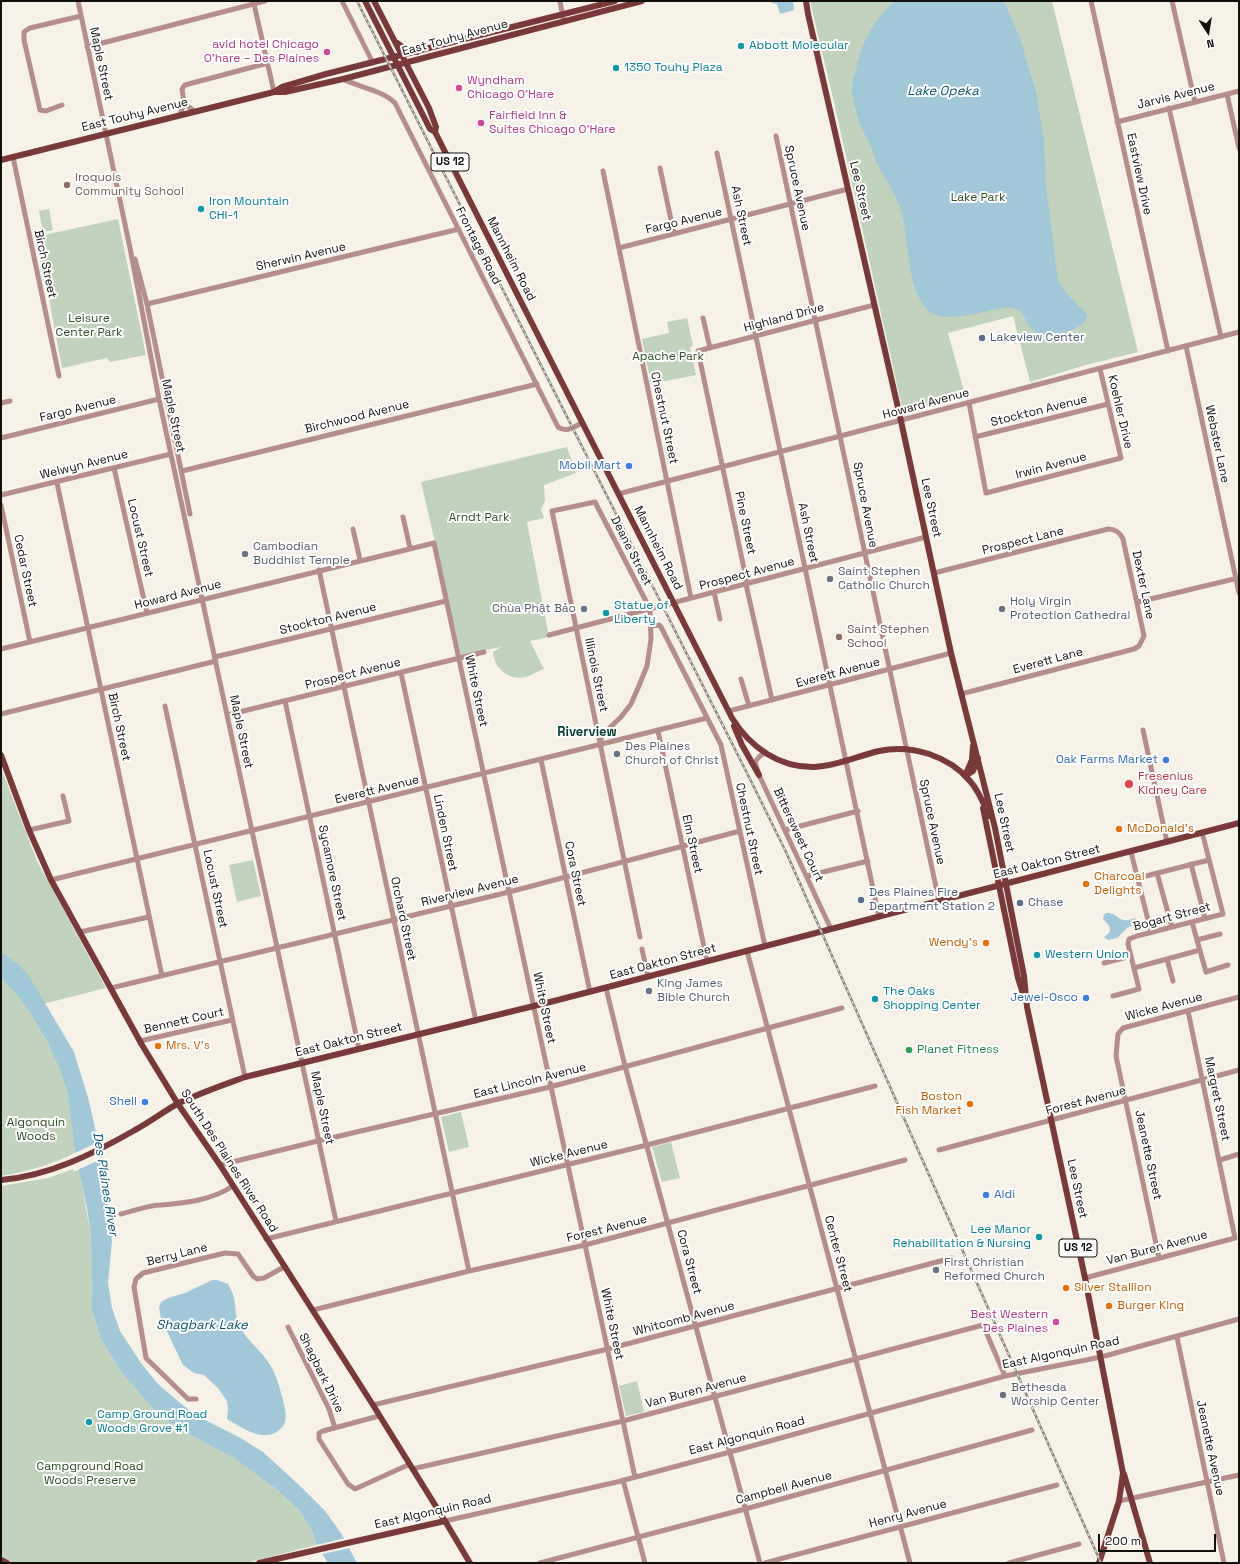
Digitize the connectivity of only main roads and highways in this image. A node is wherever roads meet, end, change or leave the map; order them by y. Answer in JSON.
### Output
{"nodes":[{"id":1,"x":365,"y":1,"type":"edge"},
{"id":2,"x":374,"y":1,"type":"edge"},
{"id":3,"x":615,"y":1,"type":"edge"},
{"id":4,"x":642,"y":1,"type":"edge"},
{"id":5,"x":803,"y":1,"type":"edge"},
{"id":6,"x":806,"y":1,"type":"edge"},
{"id":7,"x":625,"y":3,"type":"edge"},
{"id":8,"x":808,"y":14,"type":"junction"},
{"id":9,"x":563,"y":17,"type":"junction"},
{"id":10,"x":394,"y":40,"type":"junction"},
{"id":11,"x":388,"y":44,"type":"junction"},
{"id":12,"x":417,"y":52,"type":"junction"},
{"id":13,"x":403,"y":56,"type":"junction"},
{"id":14,"x":394,"y":58,"type":"junction"},
{"id":15,"x":386,"y":60,"type":"junction"},
{"id":16,"x":418,"y":60,"type":"junction"},
{"id":17,"x":406,"y":62,"type":"junction"},
{"id":18,"x":397,"y":64,"type":"junction"},
{"id":19,"x":390,"y":66,"type":"junction"},
{"id":20,"x":412,"y":74,"type":"junction"},
{"id":21,"x":402,"y":75,"type":"junction"},
{"id":22,"x":274,"y":92,"type":"junction"},
{"id":23,"x":435,"y":132,"type":"junction"},
{"id":24,"x":1,"y":160,"type":"edge"},
{"id":25,"x":732,"y":718,"type":"junction"},
{"id":26,"x":973,"y":742,"type":"junction"},
{"id":27,"x":978,"y":754,"type":"junction"},
{"id":28,"x":1,"y":755,"type":"edge"},
{"id":29,"x":759,"y":775,"type":"road end"},
{"id":30,"x":965,"y":776,"type":"junction"},
{"id":31,"x":980,"y":797,"type":"junction"},
{"id":32,"x":1239,"y":824,"type":"edge"},
{"id":33,"x":995,"y":828,"type":"junction"},
{"id":34,"x":1006,"y":884,"type":"junction"},
{"id":35,"x":998,"y":886,"type":"junction"},
{"id":36,"x":1027,"y":1007,"type":"junction"},
{"id":37,"x":178,"y":1104,"type":"junction"},
{"id":38,"x":1,"y":1180,"type":"edge"},
{"id":39,"x":1124,"y":1473,"type":"junction"},
{"id":40,"x":445,"y":1521,"type":"junction"},
{"id":41,"x":1,"y":1560,"type":"edge"},
{"id":42,"x":7,"y":1563,"type":"edge"},
{"id":43,"x":258,"y":1563,"type":"edge"},
{"id":44,"x":470,"y":1563,"type":"edge"},
{"id":45,"x":1099,"y":1563,"type":"edge"},
{"id":46,"x":1150,"y":1563,"type":"edge"}],
"edges":[{"from":1,"to":11,"type":"main road","name":"Mannheim Road","number":"US 12"},
{"from":2,"to":10,"type":"main road","name":"Mannheim Road","number":"US 12"},
{"from":3,"to":9,"type":"main road","name":"East Touhy Avenue"},
{"from":4,"to":7,"type":"main road","name":"East Touhy Avenue"},
{"from":5,"to":8,"type":"main road","name":"Lee Street"},
{"from":6,"to":8,"type":"main road","name":"Lee Street"},
{"from":7,"to":9,"type":"main road","name":"East Touhy Avenue"},
{"from":8,"to":26,"type":"main road","name":"Lee Street"},
{"from":9,"to":12,"type":"main road","name":"East Touhy Avenue"},
{"from":9,"to":16,"type":"main road","name":"East Touhy Avenue"},
{"from":10,"to":12,"type":"main road"},
{"from":10,"to":13,"type":"main road","name":"Mannheim Road","number":"US 12"},
{"from":11,"to":14,"type":"main road","name":"Mannheim Road","number":"US 12"},
{"from":11,"to":15,"type":"main road"},
{"from":12,"to":13,"type":"main road","name":"East Touhy Avenue"},
{"from":13,"to":14,"type":"main road","name":"East Touhy Avenue"},
{"from":13,"to":17,"type":"main road","name":"Mannheim Road","number":"US 12"},
{"from":14,"to":15,"type":"main road","name":"East Touhy Avenue"},
{"from":14,"to":18,"type":"main road","name":"Mannheim Road","number":"US 12"},
{"from":15,"to":22,"type":"main road","name":"East Touhy Avenue"},
{"from":16,"to":17,"type":"main road","name":"East Touhy Avenue"},
{"from":16,"to":20,"type":"main road"},
{"from":17,"to":18,"type":"main road","name":"East Touhy Avenue"},
{"from":17,"to":20,"type":"main road","name":"Mannheim Road","number":"US 12"},
{"from":18,"to":19,"type":"main road","name":"East Touhy Avenue"},
{"from":18,"to":21,"type":"main road","name":"Mannheim Road","number":"US 12"},
{"from":19,"to":21,"type":"main road"},
{"from":19,"to":22,"type":"main road","name":"East Touhy Avenue"},
{"from":20,"to":23,"type":"main road","name":"Mannheim Road","number":"US 12"},
{"from":21,"to":23,"type":"main road","name":"Mannheim Road","number":"US 12"},
{"from":22,"to":24,"type":"main road","name":"East Touhy Avenue"},
{"from":23,"to":25,"type":"main road","name":"Mannheim Road","number":"US 12"},
{"from":25,"to":29,"type":"main road"},
{"from":25,"to":30,"type":"main road","name":"Mannheim Road","number":"US 12"},
{"from":26,"to":27,"type":"main road","name":"Lee Street"},
{"from":26,"to":30,"type":"main road"},
{"from":27,"to":30,"type":"main road"},
{"from":27,"to":33,"type":"main road","name":"Lee Street"},
{"from":28,"to":37,"type":"main road","name":"South Des Plaines River Road"},
{"from":30,"to":31,"type":"main road","name":"Mannheim Road","number":"US 12"},
{"from":31,"to":33,"type":"main road","number":"US 12"},
{"from":31,"to":35,"type":"main road","name":"Lee Street","number":"US 12"},
{"from":32,"to":34,"type":"main road","name":"East Oakton Street"},
{"from":33,"to":34,"type":"main road","name":"Lee Street","number":"US 12"},
{"from":34,"to":35,"type":"main road","name":"East Oakton Street"},
{"from":34,"to":36,"type":"main road","name":"Lee Street","number":"US 12"},
{"from":35,"to":36,"type":"main road","name":"Lee Street","number":"US 12"},
{"from":35,"to":37,"type":"main road","name":"East Oakton Street"},
{"from":36,"to":39,"type":"main road","name":"Lee Street","number":"US 12"},
{"from":37,"to":38,"type":"main road","name":"East Oakton Street"},
{"from":37,"to":40,"type":"main road","name":"South Des Plaines River Road"},
{"from":39,"to":45,"type":"main road","name":"Lee Street","number":"US 12"},
{"from":39,"to":46,"type":"main road","number":"US 12"},
{"from":40,"to":43,"type":"main road","name":"East Algonquin Road"},
{"from":40,"to":44,"type":"main road","name":"South Des Plaines River Road"},
{"from":41,"to":42,"type":"main road"}]}
